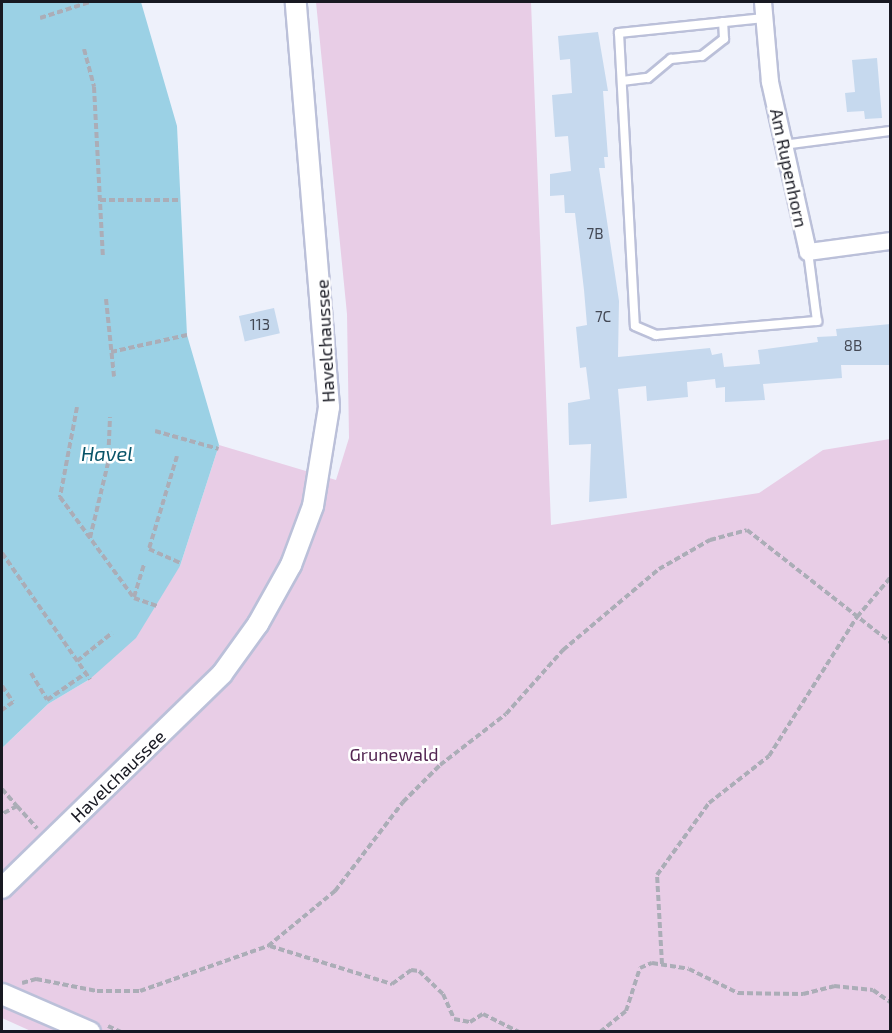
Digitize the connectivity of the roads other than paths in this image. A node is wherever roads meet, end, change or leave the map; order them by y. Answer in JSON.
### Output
{"nodes":[{"id":1,"x":296,"y":2,"type":"edge"},
{"id":2,"x":763,"y":10,"type":"edge"},
{"id":3,"x":723,"y":22,"type":"junction"},
{"id":4,"x":622,"y":81,"type":"junction"},
{"id":5,"x":891,"y":131,"type":"edge"},
{"id":6,"x":782,"y":145,"type":"junction"},
{"id":7,"x":891,"y":241,"type":"edge"},
{"id":8,"x":808,"y":252,"type":"junction"},
{"id":9,"x":2,"y":888,"type":"edge"},
{"id":10,"x":7,"y":996,"type":"edge"},
{"id":11,"x":90,"y":1032,"type":"edge"}],
"edges":[{"from":1,"to":9,"type":"street","name":"Havelchaussee"},
{"from":2,"to":3,"type":"lane"},
{"from":2,"to":6,"type":"street","name":"Am Rupenhorn"},
{"from":3,"to":4,"type":"lane"},
{"from":3,"to":4,"type":"lane"},
{"from":4,"to":8,"type":"lane"},
{"from":5,"to":6,"type":"lane"},
{"from":6,"to":8,"type":"street","name":"Am Rupenhorn"},
{"from":7,"to":8,"type":"street","name":"Am Rupenhorn"},
{"from":10,"to":11,"type":"street"}]}
